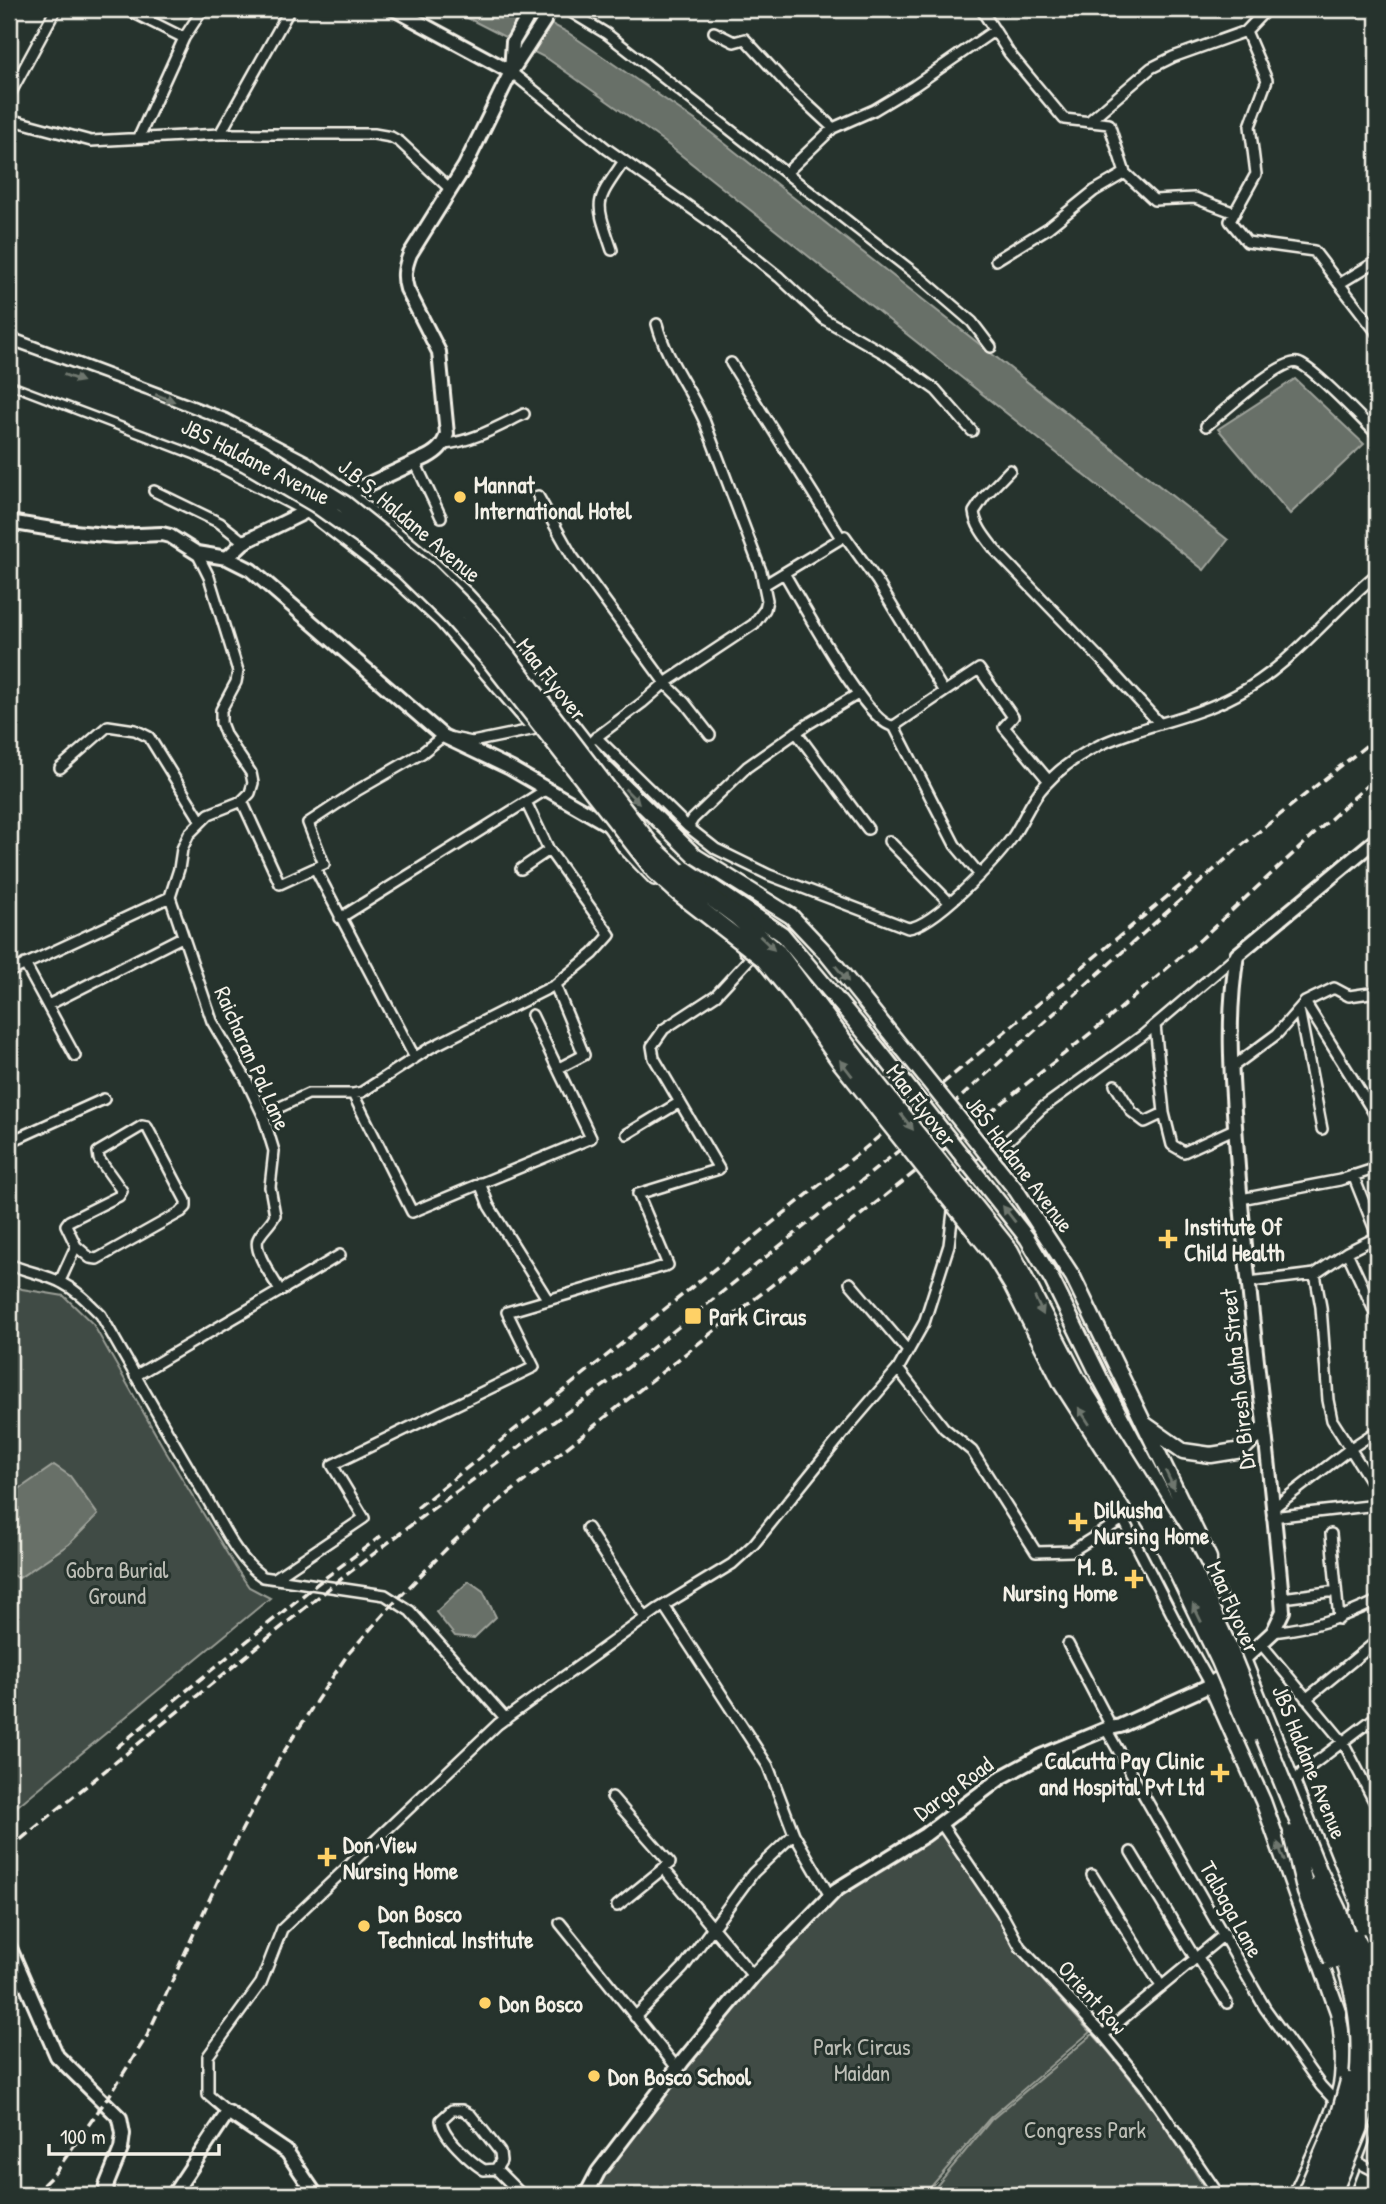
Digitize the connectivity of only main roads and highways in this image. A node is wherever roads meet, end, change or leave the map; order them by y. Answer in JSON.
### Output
{"nodes":[{"id":1,"x":9,"y":340,"type":"edge"},
{"id":2,"x":9,"y":355,"type":"edge"},
{"id":3,"x":9,"y":370,"type":"edge"},
{"id":4,"x":9,"y":380,"type":"edge"},
{"id":5,"x":695,"y":856,"type":"joint"},
{"id":6,"x":1142,"y":1421,"type":"junction"},
{"id":7,"x":1264,"y":1429,"type":"road end"},
{"id":8,"x":1209,"y":1574,"type":"junction"},
{"id":9,"x":1244,"y":1660,"type":"junction"},
{"id":10,"x":1292,"y":1834,"type":"junction"},
{"id":11,"x":1337,"y":1909,"type":"junction"},
{"id":12,"x":1377,"y":1975,"type":"edge"},
{"id":13,"x":1377,"y":2009,"type":"edge"},
{"id":14,"x":1377,"y":2083,"type":"edge"},
{"id":15,"x":1296,"y":2195,"type":"edge"},
{"id":16,"x":1305,"y":2195,"type":"edge"},
{"id":17,"x":1319,"y":2195,"type":"edge"},
{"id":18,"x":1332,"y":2195,"type":"edge"},
{"id":19,"x":1341,"y":2195,"type":"edge"}],
"edges":[{"from":1,"to":5,"type":"main road","name":"J.B.S. Haldane Avenue","one_way":true},
{"from":2,"to":11,"type":"highway","name":"Maa Flyover","one_way":true,"bridge":true},
{"from":10,"to":3,"type":"highway","name":"Maa Flyover","one_way":true,"bridge":true},
{"from":8,"to":4,"type":"main road","name":"JBS Haldane Avenue","one_way":true,"bridge":true},
{"from":5,"to":6,"type":"main road","name":"JBS Haldane Avenue","one_way":true,"bridge":true},
{"from":6,"to":7,"type":"main road"},
{"from":6,"to":8,"type":"main road","name":"JBS Haldane Avenue","one_way":true},
{"from":8,"to":9,"type":"main road","name":"JBS Haldane Avenue"},
{"from":9,"to":13,"type":"main road","name":"JBS Haldane Avenue"},
{"from":15,"to":9,"type":"main road","one_way":true},
{"from":10,"to":16,"type":"highway","bridge":true},
{"from":10,"to":17,"type":"highway","name":"Maa Flyover","bridge":true},
{"from":11,"to":12,"type":"highway","bridge":true},
{"from":11,"to":18,"type":"highway","name":"Maa Flyover","bridge":true},
{"from":14,"to":19,"type":"main road"}]}
